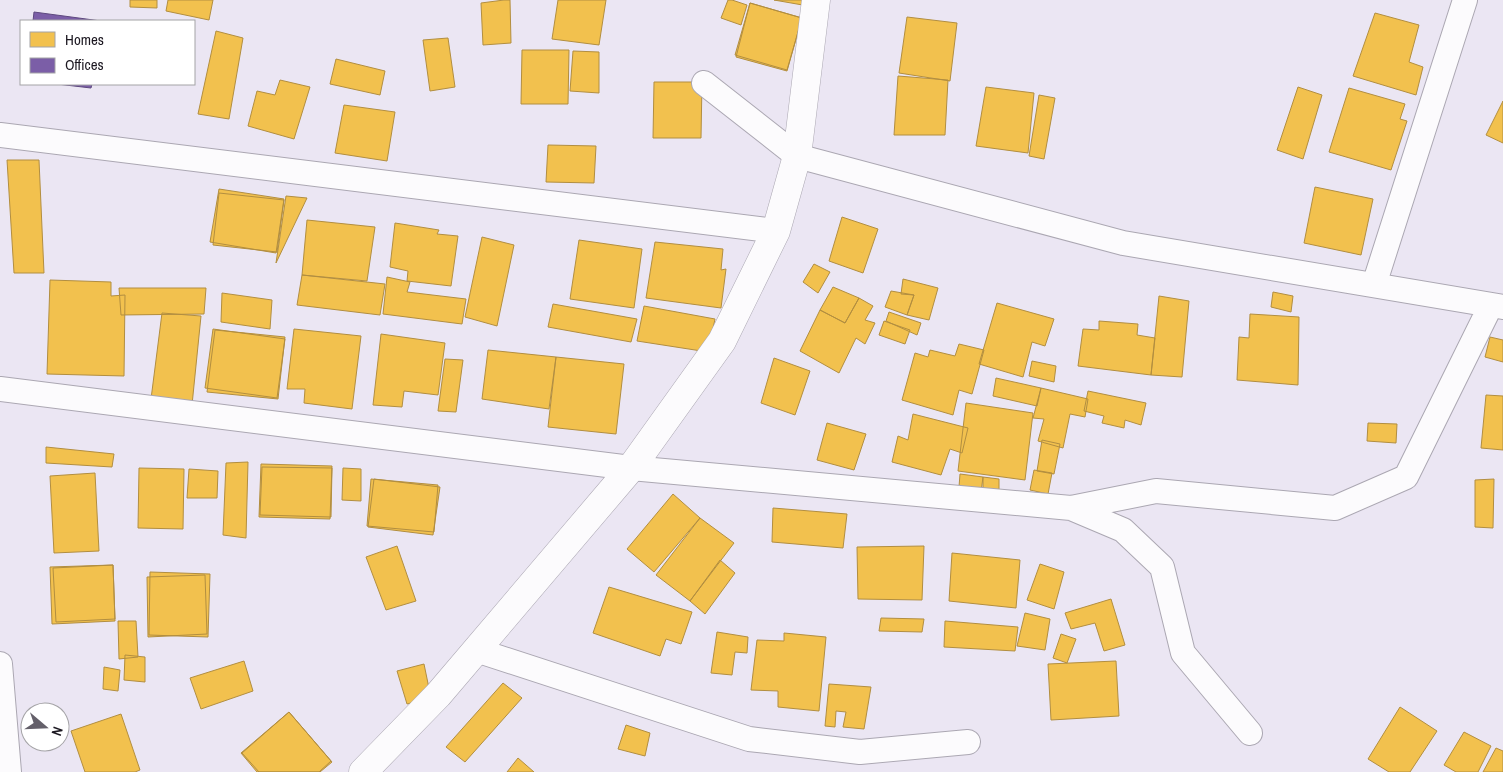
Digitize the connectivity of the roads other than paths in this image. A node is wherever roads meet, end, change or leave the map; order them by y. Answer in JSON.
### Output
{"nodes":[{"id":1,"x":816,"y":0,"type":"edge"},
{"id":2,"x":1465,"y":0,"type":"edge"},
{"id":3,"x":704,"y":83,"type":"dead end"},
{"id":4,"x":0,"y":135,"type":"edge"},
{"id":5,"x":797,"y":156,"type":"junction"},
{"id":6,"x":776,"y":231,"type":"junction"},
{"id":7,"x":1374,"y":285,"type":"junction"},
{"id":8,"x":1497,"y":306,"type":"edge"},
{"id":9,"x":0,"y":389,"type":"edge"},
{"id":10,"x":631,"y":468,"type":"junction"},
{"id":11,"x":1071,"y":508,"type":"junction"},
{"id":12,"x":476,"y":650,"type":"junction"},
{"id":13,"x":0,"y":672,"type":"edge"},
{"id":14,"x":1250,"y":733,"type":"dead end"},
{"id":15,"x":968,"y":742,"type":"dead end"},
{"id":16,"x":9,"y":772,"type":"edge"},
{"id":17,"x":362,"y":772,"type":"edge"}],
"edges":[{"from":1,"to":5,"type":"street"},
{"from":2,"to":7,"type":"street"},
{"from":3,"to":5,"type":"street"},
{"from":4,"to":6,"type":"street"},
{"from":5,"to":6,"type":"street"},
{"from":5,"to":7,"type":"street"},
{"from":6,"to":10,"type":"street"},
{"from":7,"to":8,"type":"street"},
{"from":8,"to":11,"type":"street"},
{"from":9,"to":10,"type":"street"},
{"from":10,"to":11,"type":"street"},
{"from":10,"to":12,"type":"street"},
{"from":11,"to":14,"type":"street"},
{"from":12,"to":15,"type":"street"},
{"from":12,"to":17,"type":"street"},
{"from":13,"to":16,"type":"street"}]}
